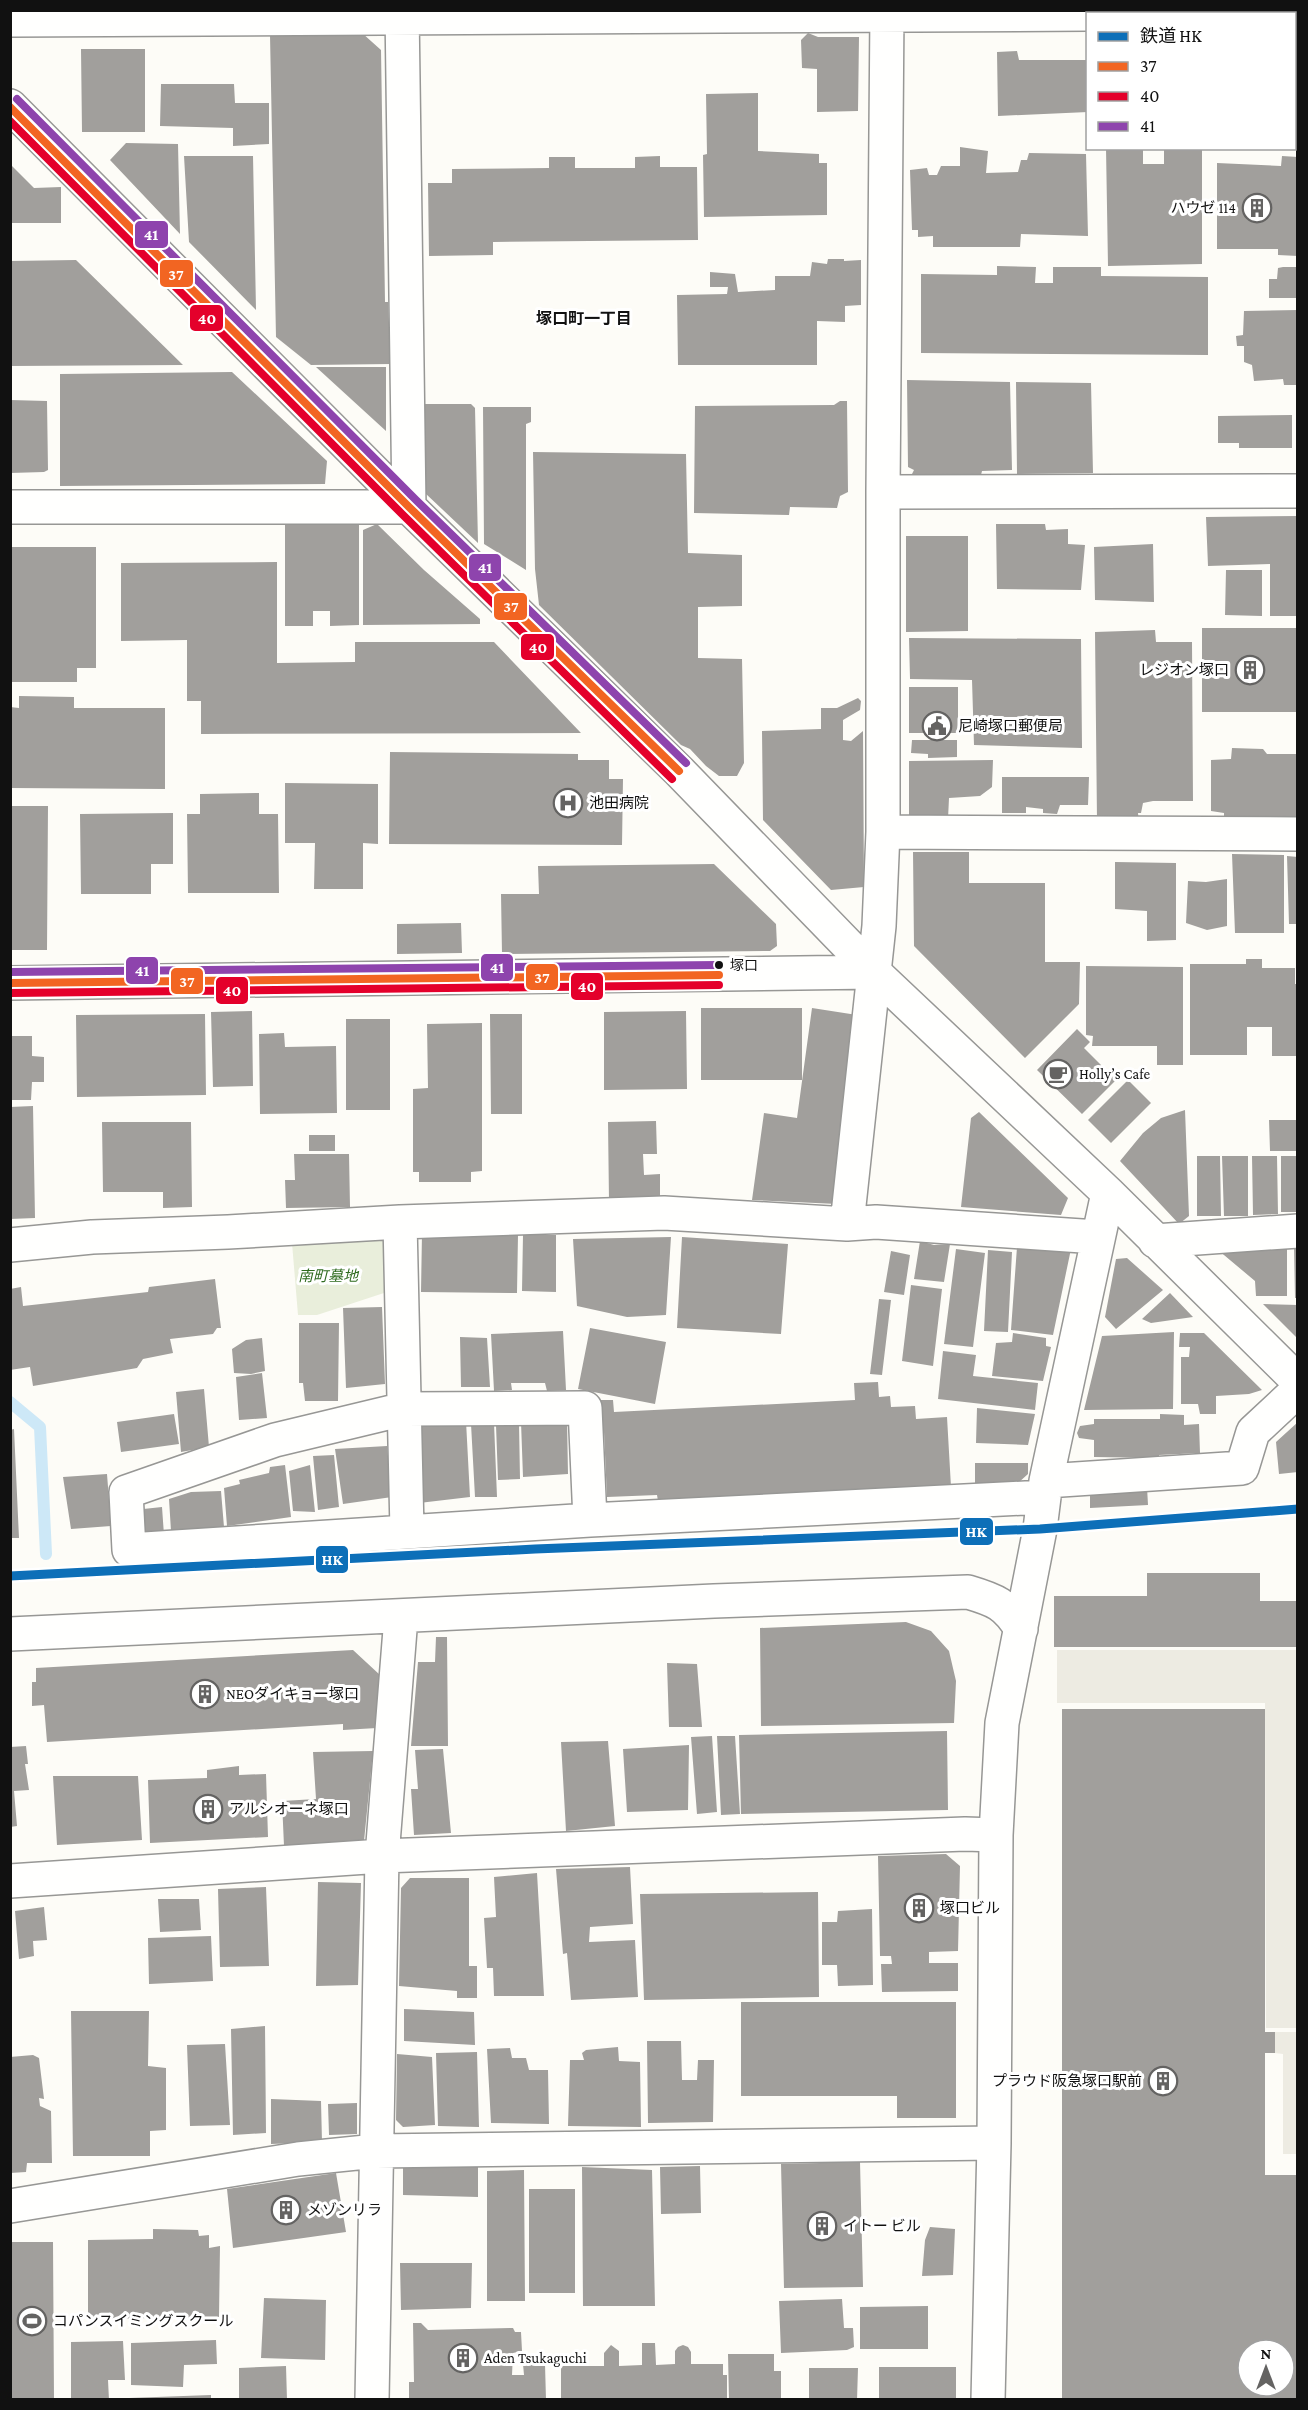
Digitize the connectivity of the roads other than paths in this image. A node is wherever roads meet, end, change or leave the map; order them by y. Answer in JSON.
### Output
{"nodes":[{"id":1,"x":887,"y":13,"type":"edge"},
{"id":2,"x":402,"y":14,"type":"edge"},
{"id":3,"x":1086,"y":14,"type":"edge"},
{"id":4,"x":10,"y":20,"type":"edge"},
{"id":5,"x":10,"y":106,"type":"edge"},
{"id":6,"x":1298,"y":490,"type":"edge"},
{"id":7,"x":883,"y":492,"type":"junction"},
{"id":8,"x":10,"y":507,"type":"edge"},
{"id":9,"x":409,"y":507,"type":"junction"},
{"id":10,"x":883,"y":832,"type":"junction"},
{"id":11,"x":1298,"y":834,"type":"edge"},
{"id":12,"x":874,"y":972,"type":"junction"},
{"id":13,"x":10,"y":983,"type":"edge"},
{"id":14,"x":1108,"y":1193,"type":"junction"},
{"id":15,"x":400,"y":1222,"type":"junction"},
{"id":16,"x":847,"y":1224,"type":"junction"},
{"id":17,"x":1298,"y":1231,"type":"edge"},
{"id":18,"x":1097,"y":1237,"type":"junction"},
{"id":19,"x":1155,"y":1241,"type":"junction"},
{"id":20,"x":10,"y":1245,"type":"edge"},
{"id":21,"x":1298,"y":1381,"type":"edge"},
{"id":22,"x":1298,"y":1390,"type":"edge"},
{"id":23,"x":404,"y":1409,"type":"junction"},
{"id":24,"x":1045,"y":1489,"type":"junction"},
{"id":25,"x":590,"y":1520,"type":"junction"},
{"id":26,"x":407,"y":1531,"type":"junction"},
{"id":27,"x":401,"y":1617,"type":"junction"},
{"id":28,"x":1021,"y":1629,"type":"junction"},
{"id":29,"x":10,"y":1634,"type":"edge"},
{"id":30,"x":996,"y":1835,"type":"junction"},
{"id":31,"x":382,"y":1857,"type":"junction"},
{"id":32,"x":10,"y":1881,"type":"edge"},
{"id":33,"x":994,"y":2143,"type":"junction"},
{"id":34,"x":376,"y":2151,"type":"junction"},
{"id":35,"x":10,"y":2206,"type":"edge"},
{"id":36,"x":372,"y":2400,"type":"edge"},
{"id":37,"x":988,"y":2400,"type":"edge"}],
"edges":[{"from":1,"to":2,"type":"street"},
{"from":1,"to":3,"type":"street"},
{"from":1,"to":7,"type":"street"},
{"from":2,"to":4,"type":"street"},
{"from":2,"to":9,"type":"street"},
{"from":5,"to":9,"type":"street"},
{"from":6,"to":7,"type":"street"},
{"from":7,"to":10,"type":"street"},
{"from":8,"to":9,"type":"street"},
{"from":9,"to":12,"type":"street"},
{"from":10,"to":11,"type":"street"},
{"from":10,"to":12,"type":"street"},
{"from":12,"to":13,"type":"street"},
{"from":12,"to":14,"type":"street"},
{"from":12,"to":16,"type":"street"},
{"from":14,"to":18,"type":"street"},
{"from":14,"to":19,"type":"street"},
{"from":15,"to":16,"type":"street"},
{"from":15,"to":20,"type":"street"},
{"from":15,"to":23,"type":"street"},
{"from":16,"to":18,"type":"street"},
{"from":17,"to":19,"type":"street"},
{"from":18,"to":24,"type":"street"},
{"from":19,"to":21,"type":"street"},
{"from":22,"to":24,"type":"street"},
{"from":23,"to":25,"type":"street"},
{"from":23,"to":26,"type":"street"},
{"from":23,"to":26,"type":"street"},
{"from":24,"to":25,"type":"street"},
{"from":24,"to":28,"type":"street"},
{"from":25,"to":26,"type":"street"},
{"from":27,"to":28,"type":"street"},
{"from":27,"to":29,"type":"street"},
{"from":27,"to":31,"type":"street"},
{"from":28,"to":30,"type":"street"},
{"from":30,"to":31,"type":"street"},
{"from":30,"to":33,"type":"street"},
{"from":31,"to":32,"type":"street"},
{"from":31,"to":34,"type":"street"},
{"from":33,"to":34,"type":"street"},
{"from":33,"to":37,"type":"street"},
{"from":34,"to":35,"type":"street"},
{"from":34,"to":36,"type":"street"}]}
